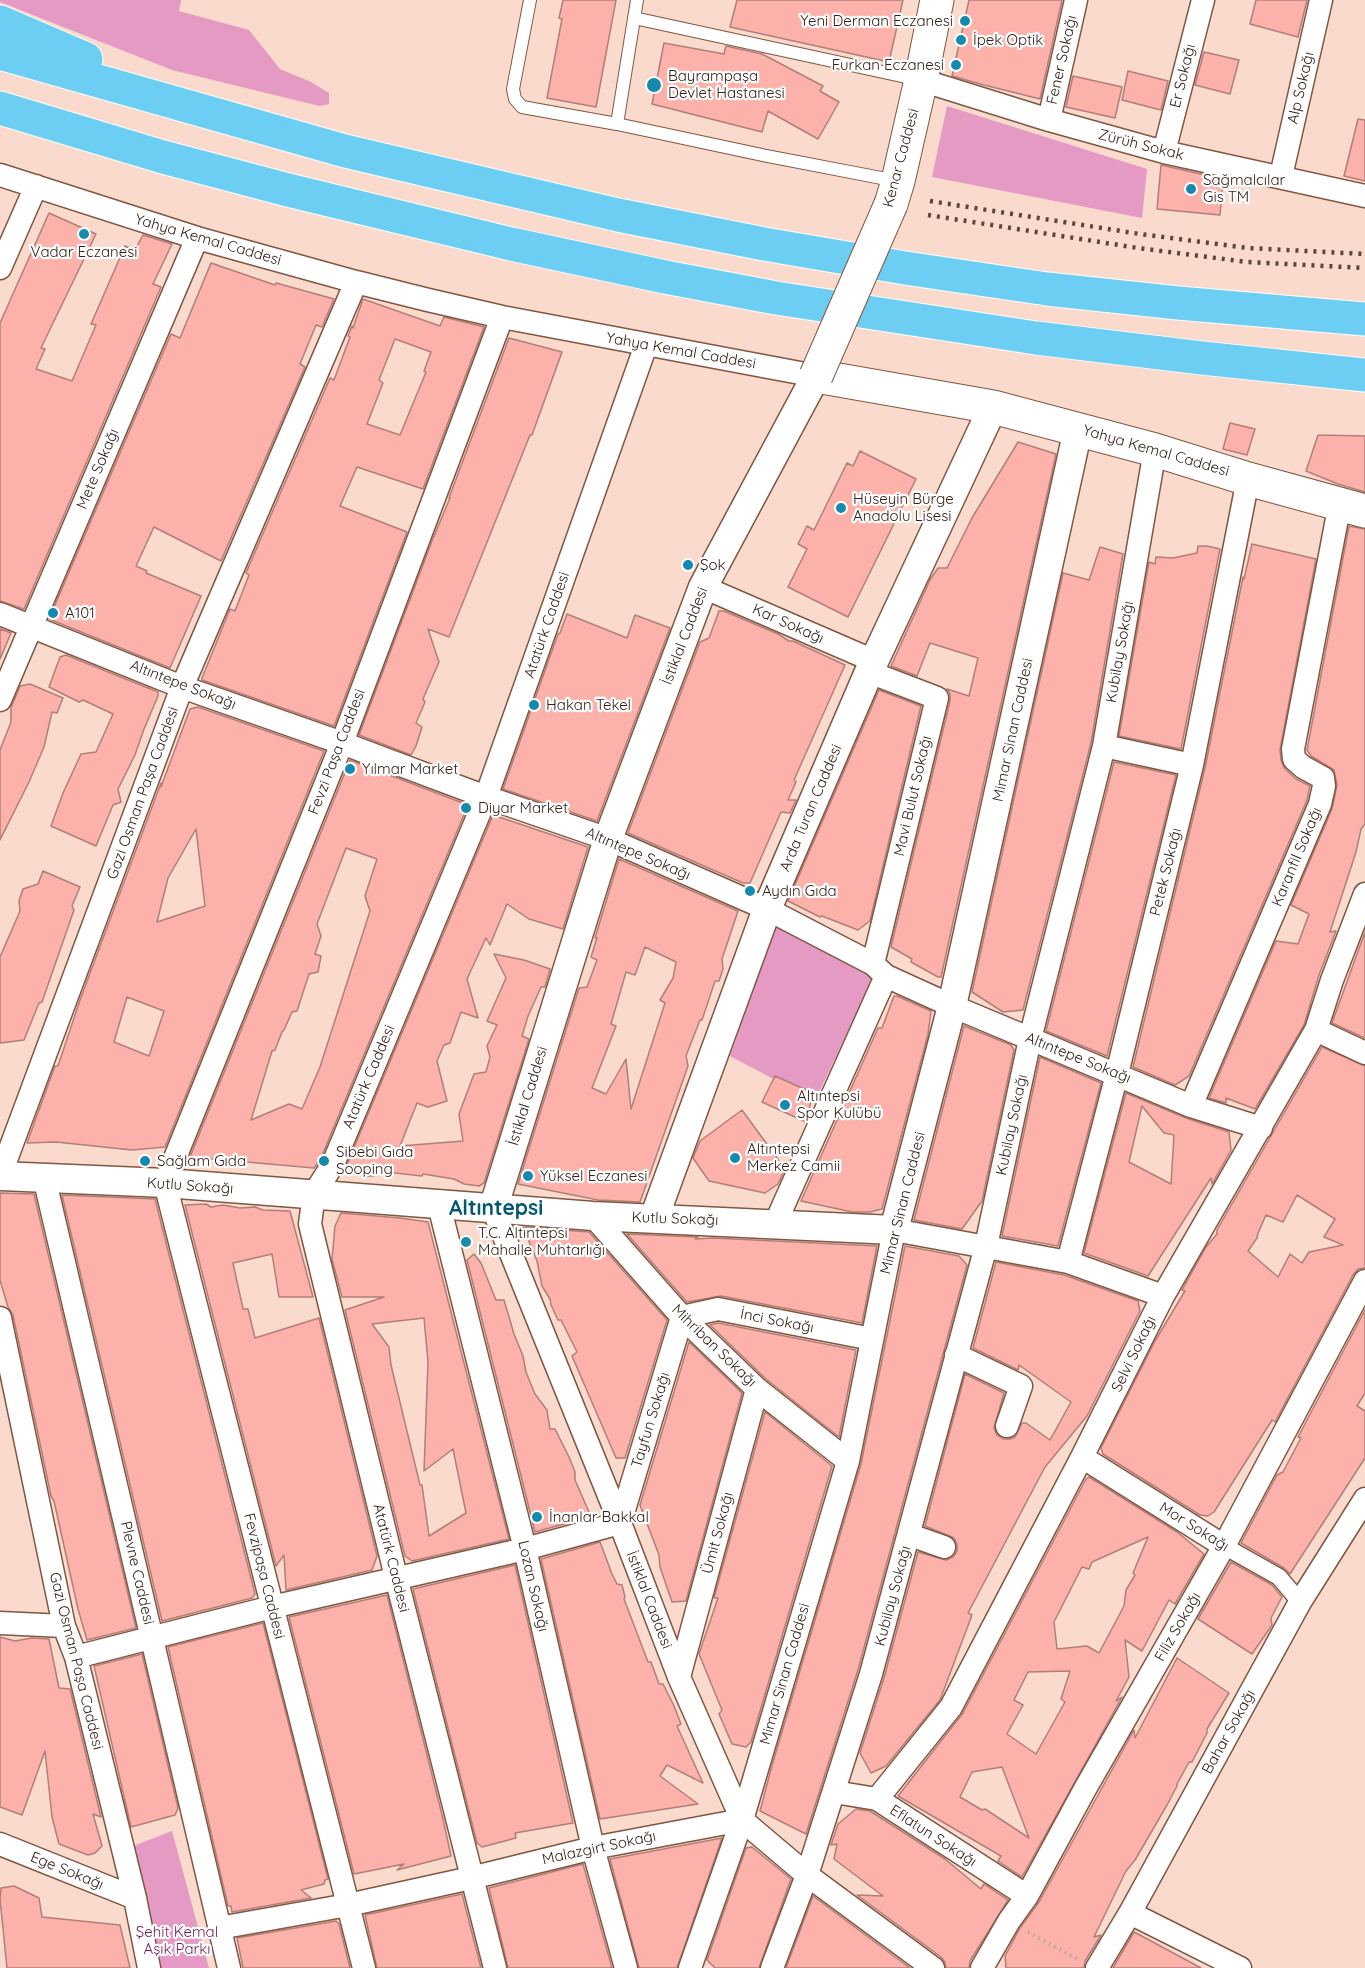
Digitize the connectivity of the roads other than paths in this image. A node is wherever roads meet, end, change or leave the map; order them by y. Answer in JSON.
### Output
{"nodes":[{"id":1,"x":530,"y":0,"type":"edge"},
{"id":2,"x":637,"y":0,"type":"edge"},
{"id":3,"x":937,"y":0,"type":"edge"},
{"id":4,"x":1076,"y":0,"type":"edge"},
{"id":5,"x":1203,"y":0,"type":"edge"},
{"id":6,"x":1321,"y":0,"type":"edge"},
{"id":7,"x":634,"y":18,"type":"junction"},
{"id":8,"x":0,"y":22,"type":"edge"},
{"id":9,"x":0,"y":53,"type":"edge"},
{"id":10,"x":921,"y":80,"type":"junction"},
{"id":11,"x":0,"y":108,"type":"edge"},
{"id":12,"x":1049,"y":120,"type":"junction"},
{"id":13,"x":617,"y":124,"type":"junction"},
{"id":14,"x":252,"y":125,"type":"junction"},
{"id":15,"x":1164,"y":152,"type":"junction"},
{"id":16,"x":0,"y":176,"type":"edge"},
{"id":17,"x":1281,"y":176,"type":"junction"},
{"id":18,"x":36,"y":186,"type":"junction"},
{"id":19,"x":895,"y":192,"type":"junction"},
{"id":20,"x":1365,"y":196,"type":"edge"},
{"id":21,"x":197,"y":238,"type":"junction"},
{"id":22,"x":0,"y":268,"type":"edge"},
{"id":23,"x":356,"y":282,"type":"junction"},
{"id":24,"x":502,"y":317,"type":"junction"},
{"id":25,"x":1365,"y":319,"type":"edge"},
{"id":26,"x":646,"y":345,"type":"junction"},
{"id":27,"x":1365,"y":375,"type":"edge"},
{"id":28,"x":816,"y":376,"type":"junction"},
{"id":29,"x":993,"y":407,"type":"junction"},
{"id":30,"x":1078,"y":429,"type":"junction"},
{"id":31,"x":1155,"y":450,"type":"junction"},
{"id":32,"x":1248,"y":478,"type":"junction"},
{"id":33,"x":1353,"y":507,"type":"edge"},
{"id":34,"x":703,"y":586,"type":"junction"},
{"id":35,"x":0,"y":614,"type":"edge"},
{"id":36,"x":31,"y":627,"type":"junction"},
{"id":37,"x":871,"y":667,"type":"junction"},
{"id":38,"x":182,"y":687,"type":"junction"},
{"id":39,"x":0,"y":700,"type":"edge"},
{"id":40,"x":342,"y":743,"type":"junction"},
{"id":41,"x":1104,"y":746,"type":"junction"},
{"id":42,"x":1192,"y":765,"type":"junction"},
{"id":43,"x":486,"y":797,"type":"junction"},
{"id":44,"x":608,"y":839,"type":"junction"},
{"id":45,"x":1365,"y":894,"type":"edge"},
{"id":46,"x":767,"y":909,"type":"junction"},
{"id":47,"x":879,"y":970,"type":"junction"},
{"id":48,"x":952,"y":1006,"type":"junction"},
{"id":49,"x":1316,"y":1030,"type":"junction"},
{"id":50,"x":1030,"y":1039,"type":"junction"},
{"id":51,"x":1365,"y":1053,"type":"edge"},
{"id":52,"x":1118,"y":1074,"type":"junction"},
{"id":53,"x":1191,"y":1106,"type":"junction"},
{"id":54,"x":1261,"y":1128,"type":"junction"},
{"id":55,"x":0,"y":1176,"type":"edge"},
{"id":56,"x":44,"y":1177,"type":"junction"},
{"id":57,"x":165,"y":1183,"type":"junction"},
{"id":58,"x":314,"y":1194,"type":"junction"},
{"id":59,"x":438,"y":1205,"type":"junction"},
{"id":60,"x":493,"y":1209,"type":"junction"},
{"id":61,"x":593,"y":1216,"type":"junction"},
{"id":62,"x":654,"y":1218,"type":"junction"},
{"id":63,"x":775,"y":1224,"type":"junction"},
{"id":64,"x":894,"y":1230,"type":"junction"},
{"id":65,"x":986,"y":1246,"type":"junction"},
{"id":66,"x":1068,"y":1262,"type":"junction"},
{"id":67,"x":1365,"y":1281,"type":"edge"},
{"id":68,"x":1162,"y":1296,"type":"junction"},
{"id":69,"x":682,"y":1317,"type":"junction"},
{"id":70,"x":0,"y":1318,"type":"edge"},
{"id":71,"x":872,"y":1339,"type":"junction"},
{"id":72,"x":956,"y":1355,"type":"junction"},
{"id":73,"x":757,"y":1389,"type":"junction"},
{"id":74,"x":1007,"y":1426,"type":"dead end"},
{"id":75,"x":1082,"y":1457,"type":"junction"},
{"id":76,"x":848,"y":1461,"type":"junction"},
{"id":77,"x":1365,"y":1499,"type":"edge"},
{"id":78,"x":620,"y":1523,"type":"junction"},
{"id":79,"x":910,"y":1535,"type":"junction"},
{"id":80,"x":1224,"y":1546,"type":"junction"},
{"id":81,"x":944,"y":1547,"type":"dead end"},
{"id":82,"x":525,"y":1549,"type":"junction"},
{"id":83,"x":396,"y":1577,"type":"junction"},
{"id":84,"x":1300,"y":1602,"type":"junction"},
{"id":85,"x":272,"y":1607,"type":"junction"},
{"id":86,"x":0,"y":1623,"type":"edge"},
{"id":87,"x":64,"y":1626,"type":"junction"},
{"id":88,"x":152,"y":1636,"type":"junction"},
{"id":89,"x":76,"y":1657,"type":"junction"},
{"id":90,"x":679,"y":1677,"type":"junction"},
{"id":91,"x":834,"y":1792,"type":"junction"},
{"id":92,"x":877,"y":1799,"type":"junction"},
{"id":93,"x":742,"y":1820,"type":"junction"},
{"id":94,"x":0,"y":1844,"type":"edge"},
{"id":95,"x":593,"y":1848,"type":"junction"},
{"id":96,"x":807,"y":1875,"type":"junction"},
{"id":97,"x":471,"y":1878,"type":"junction"},
{"id":98,"x":1027,"y":1896,"type":"junction"},
{"id":99,"x":135,"y":1898,"type":"junction"},
{"id":100,"x":348,"y":1905,"type":"junction"},
{"id":101,"x":1130,"y":1913,"type":"junction"},
{"id":102,"x":219,"y":1928,"type":"junction"},
{"id":103,"x":1090,"y":1965,"type":"edge"},
{"id":104,"x":149,"y":1968,"type":"edge"},
{"id":105,"x":229,"y":1968,"type":"edge"},
{"id":106,"x":364,"y":1968,"type":"edge"},
{"id":107,"x":495,"y":1968,"type":"edge"},
{"id":108,"x":626,"y":1968,"type":"edge"},
{"id":109,"x":690,"y":1968,"type":"edge"},
{"id":110,"x":772,"y":1968,"type":"edge"},
{"id":111,"x":933,"y":1968,"type":"edge"},
{"id":112,"x":982,"y":1968,"type":"edge"},
{"id":113,"x":1240,"y":1968,"type":"edge"}],
"edges":[{"from":1,"to":13,"type":"lane"},
{"from":2,"to":7,"type":"lane"},
{"from":3,"to":10,"type":"main road","name":"Kenar Caddesi"},
{"from":4,"to":12,"type":"street","name":"Fener Sokağı"},
{"from":5,"to":15,"type":"street","name":"Er Sokağı"},
{"from":6,"to":17,"type":"street","name":"Alp Sokağı"},
{"from":7,"to":10,"type":"lane"},
{"from":7,"to":13,"type":"lane"},
{"from":8,"to":14,"type":"highway"},
{"from":9,"to":14,"type":"highway"},
{"from":10,"to":12,"type":"street","name":"Zürüh Sokak"},
{"from":10,"to":19,"type":"main road","name":"Kenar Caddesi"},
{"from":11,"to":27,"type":"highway"},
{"from":12,"to":15,"type":"street","name":"Zürüh Sokak"},
{"from":13,"to":19,"type":"lane"},
{"from":14,"to":25,"type":"highway"},
{"from":15,"to":17,"type":"street","name":"Zürüh Sokak"},
{"from":16,"to":18,"type":"street","name":"Yahya Kemal Caddesi"},
{"from":17,"to":20,"type":"street","name":"Zürüh Sokak"},
{"from":18,"to":21,"type":"street","name":"Yahya Kemal Caddesi"},
{"from":18,"to":22,"type":"street"},
{"from":19,"to":28,"type":"main road","name":"Kenar Caddesi","bridge":true},
{"from":21,"to":23,"type":"street","name":"Yahya Kemal Caddesi"},
{"from":21,"to":36,"type":"street","name":"Mete Sokağı"},
{"from":23,"to":24,"type":"street","name":"Yahya Kemal Caddesi"},
{"from":23,"to":38,"type":"street","name":"Gazi Osman Paşa Caddesi"},
{"from":24,"to":26,"type":"street","name":"Yahya Kemal Caddesi"},
{"from":24,"to":40,"type":"street","name":"Fevzi Paşa Caddesi"},
{"from":26,"to":28,"type":"street","name":"Yahya Kemal Caddesi"},
{"from":26,"to":43,"type":"street","name":"Atatürk Caddesi"},
{"from":28,"to":29,"type":"main road","name":"Yahya Kemal Caddesi"},
{"from":28,"to":34,"type":"street","name":"İstiklal Caddesi"},
{"from":29,"to":30,"type":"main road","name":"Yahya Kemal Caddesi"},
{"from":29,"to":37,"type":"street","name":"Arda Turan Caddesi"},
{"from":30,"to":31,"type":"main road","name":"Yahya Kemal Caddesi"},
{"from":30,"to":48,"type":"street","name":"Mimar Sinan Caddesi"},
{"from":31,"to":32,"type":"main road","name":"Yahya Kemal Caddesi"},
{"from":31,"to":41,"type":"street","name":"Kubilay Sokağı"},
{"from":32,"to":33,"type":"main road","name":"Yahya Kemal Caddesi"},
{"from":32,"to":42,"type":"street","name":"Petek Sokağı"},
{"from":33,"to":53,"type":"street","name":"Karanfil Sokağı"},
{"from":34,"to":37,"type":"street","name":"Kar Sokağı"},
{"from":34,"to":44,"type":"street","name":"İstiklal Caddesi"},
{"from":35,"to":36,"type":"street","name":"Altıntepe Sokağı"},
{"from":36,"to":38,"type":"street","name":"Altıntepe Sokağı"},
{"from":36,"to":39,"type":"street","name":"Mete Sokağı"},
{"from":37,"to":46,"type":"street","name":"Arda Turan Caddesi"},
{"from":37,"to":47,"type":"street","name":"Mavi Bulut Sokağı"},
{"from":38,"to":40,"type":"street","name":"Altıntepe Sokağı"},
{"from":38,"to":55,"type":"street","name":"Gazi Osman Paşa Caddesi"},
{"from":40,"to":43,"type":"street","name":"Altıntepe Sokağı"},
{"from":40,"to":57,"type":"street","name":"Fevzi Paşa Caddesi"},
{"from":41,"to":42,"type":"street"},
{"from":41,"to":50,"type":"street","name":"Kubilay Sokağı"},
{"from":42,"to":52,"type":"street","name":"Petek Sokağı"},
{"from":43,"to":44,"type":"street","name":"Altıntepe Sokağı"},
{"from":43,"to":58,"type":"street","name":"Atatürk Caddesi"},
{"from":44,"to":46,"type":"street","name":"Altıntepe Sokağı"},
{"from":44,"to":60,"type":"street","name":"İstiklal Caddesi"},
{"from":45,"to":49,"type":"street","name":"Selvi Sokağı"},
{"from":46,"to":47,"type":"street","name":"Altıntepe Sokağı"},
{"from":46,"to":62,"type":"street","name":"Arda Turan Caddesi"},
{"from":47,"to":48,"type":"street","name":"Altıntepe Sokağı"},
{"from":47,"to":63,"type":"street"},
{"from":48,"to":50,"type":"street","name":"Altıntepe Sokağı"},
{"from":48,"to":64,"type":"street","name":"Mimar Sinan Caddesi"},
{"from":49,"to":51,"type":"street"},
{"from":49,"to":54,"type":"street","name":"Selvi Sokağı"},
{"from":50,"to":52,"type":"street","name":"Altıntepe Sokağı"},
{"from":50,"to":65,"type":"street","name":"Kubilay Sokağı"},
{"from":52,"to":53,"type":"street","name":"Altıntepe Sokağı"},
{"from":52,"to":66,"type":"street","name":"Petek Sokağı"},
{"from":53,"to":54,"type":"street","name":"Altıntepe Sokağı"},
{"from":54,"to":68,"type":"street","name":"Selvi Sokağı"},
{"from":55,"to":56,"type":"street","name":"Kutlu Sokağı"},
{"from":56,"to":57,"type":"street","name":"Kutlu Sokağı"},
{"from":56,"to":88,"type":"street","name":"Plevne Caddesi"},
{"from":57,"to":58,"type":"street","name":"Kutlu Sokağı"},
{"from":57,"to":85,"type":"street","name":"Fevzipaşa Caddesi"},
{"from":58,"to":59,"type":"street","name":"Kutlu Sokağı"},
{"from":58,"to":83,"type":"street","name":"Atatürk Caddesi"},
{"from":59,"to":60,"type":"street","name":"Kutlu Sokağı"},
{"from":59,"to":82,"type":"street","name":"Lozan Sokağı"},
{"from":60,"to":61,"type":"street","name":"Kutlu Sokağı"},
{"from":60,"to":78,"type":"street","name":"İstiklal Caddesi"},
{"from":61,"to":62,"type":"street","name":"Kutlu Sokağı"},
{"from":61,"to":69,"type":"street","name":"Mihriban Sokağı"},
{"from":62,"to":63,"type":"street","name":"Kutlu Sokağı"},
{"from":63,"to":64,"type":"street","name":"Kutlu Sokağı"},
{"from":64,"to":65,"type":"street","name":"Kutlu Sokağı"},
{"from":64,"to":71,"type":"street","name":"Mimar Sinan Caddesi"},
{"from":65,"to":66,"type":"street","name":"Kutlu Sokağı"},
{"from":65,"to":72,"type":"street","name":"Kubilay Sokağı"},
{"from":66,"to":68,"type":"street","name":"Kutlu Sokağı"},
{"from":67,"to":80,"type":"street","name":"Filiz Sokağı"},
{"from":68,"to":75,"type":"street","name":"Selvi Sokağı"},
{"from":69,"to":71,"type":"street","name":"İnci Sokağı"},
{"from":69,"to":73,"type":"street","name":"Mihriban Sokağı"},
{"from":69,"to":78,"type":"street","name":"Tayfun Sokağı"},
{"from":70,"to":87,"type":"street","name":"Gazi Osman Paşa Caddesi"},
{"from":71,"to":76,"type":"street","name":"Mimar Sinan Caddesi"},
{"from":72,"to":74,"type":"street"},
{"from":72,"to":79,"type":"street","name":"Kubilay Sokağı"},
{"from":73,"to":76,"type":"street","name":"Mihriban Sokağı"},
{"from":73,"to":90,"type":"street","name":"Ümit Sokağı"},
{"from":75,"to":80,"type":"street","name":"Mor Sokağı"},
{"from":75,"to":92,"type":"street","name":"Selvi Sokağı"},
{"from":76,"to":93,"type":"street","name":"Mimar Sinan Caddesi"},
{"from":77,"to":84,"type":"street","name":"Bahar Sokağı"},
{"from":78,"to":82,"type":"street"},
{"from":78,"to":90,"type":"street","name":"İstiklal Caddesi"},
{"from":79,"to":81,"type":"street"},
{"from":79,"to":91,"type":"street","name":"Kubilay Sokağı"},
{"from":80,"to":84,"type":"street","name":"Mor Sokağı"},
{"from":80,"to":98,"type":"street","name":"Filiz Sokağı"},
{"from":82,"to":83,"type":"street"},
{"from":82,"to":95,"type":"street","name":"Lozan Sokağı"},
{"from":83,"to":85,"type":"street"},
{"from":83,"to":97,"type":"street","name":"Atatürk Caddesi"},
{"from":84,"to":101,"type":"street","name":"Bahar Sokağı"},
{"from":85,"to":88,"type":"street"},
{"from":85,"to":100,"type":"street","name":"Fevzipaşa Caddesi"},
{"from":86,"to":87,"type":"street"},
{"from":87,"to":89,"type":"street","name":"Gazi Osman Paşa Caddesi"},
{"from":88,"to":89,"type":"street"},
{"from":88,"to":102,"type":"street","name":"Plevne Caddesi"},
{"from":89,"to":99,"type":"street","name":"Gazi Osman Paşa Caddesi"},
{"from":90,"to":93,"type":"street","name":"İstiklal Caddesi"},
{"from":91,"to":92,"type":"street","name":"Eflatun Sokağı"},
{"from":91,"to":96,"type":"street","name":"Kubilay Sokağı"},
{"from":92,"to":98,"type":"street","name":"Eflatun Sokağı"},
{"from":93,"to":95,"type":"street","name":"Malazgirt Sokağı"},
{"from":93,"to":96,"type":"street"},
{"from":93,"to":109,"type":"street","name":"Mimar Sinan Caddesi"},
{"from":94,"to":99,"type":"street","name":"Ege Sokağı"},
{"from":95,"to":97,"type":"street","name":"Malazgirt Sokağı"},
{"from":95,"to":108,"type":"street","name":"Lozan Sokağı"},
{"from":96,"to":110,"type":"street"},
{"from":96,"to":111,"type":"street"},
{"from":97,"to":100,"type":"street","name":"Malazgirt Sokağı"},
{"from":97,"to":107,"type":"street","name":"Atatürk Caddesi"},
{"from":98,"to":112,"type":"street","name":"Filiz Sokağı"},
{"from":99,"to":104,"type":"street","name":"Gazi Osman Paşa Caddesi"},
{"from":100,"to":102,"type":"street","name":"Malazgirt Sokağı"},
{"from":100,"to":106,"type":"street","name":"Fevzipaşa Caddesi"},
{"from":101,"to":103,"type":"street","name":"Bahar Sokağı"},
{"from":101,"to":113,"type":"street"},
{"from":102,"to":105,"type":"street","name":"Plevne Caddesi"}]}
